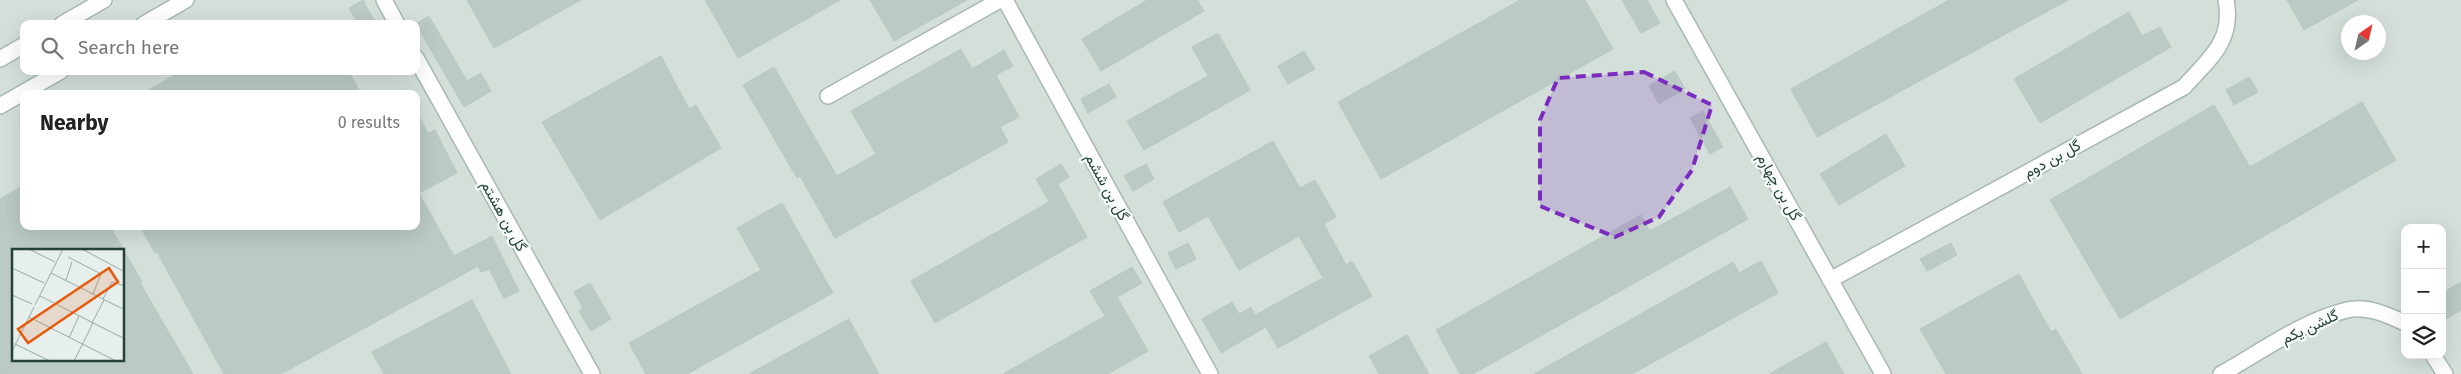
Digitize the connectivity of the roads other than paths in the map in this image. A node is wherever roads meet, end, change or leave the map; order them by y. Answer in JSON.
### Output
{"nodes":[{"id":1,"x":186,"y":0,"type":"edge"},
{"id":2,"x":384,"y":0,"type":"edge"},
{"id":3,"x":1000,"y":0,"type":"edge"},
{"id":4,"x":1005,"y":0,"type":"edge"},
{"id":5,"x":1674,"y":0,"type":"edge"},
{"id":6,"x":2226,"y":0,"type":"edge"},
{"id":7,"x":95,"y":2,"type":"edge"},
{"id":8,"x":68,"y":20,"type":"edge"},
{"id":9,"x":151,"y":20,"type":"edge"},
{"id":10,"x":396,"y":20,"type":"edge"},
{"id":11,"x":20,"y":48,"type":"edge"},
{"id":12,"x":0,"y":59,"type":"edge"},
{"id":13,"x":420,"y":65,"type":"edge"},
{"id":14,"x":55,"y":75,"type":"edge"},
{"id":15,"x":28,"y":90,"type":"edge"},
{"id":16,"x":20,"y":95,"type":"edge"},
{"id":17,"x":828,"y":96,"type":"dead end"},
{"id":18,"x":0,"y":106,"type":"edge"},
{"id":19,"x":1830,"y":280,"type":"junction"},
{"id":20,"x":2401,"y":321,"type":"edge"},
{"id":21,"x":2436,"y":359,"type":"edge"},
{"id":22,"x":592,"y":374,"type":"edge"},
{"id":23,"x":1210,"y":374,"type":"edge"},
{"id":24,"x":1883,"y":374,"type":"edge"},
{"id":25,"x":2221,"y":374,"type":"edge"},
{"id":26,"x":2445,"y":374,"type":"edge"}],
"edges":[{"from":1,"to":9,"type":"street"},
{"from":2,"to":10,"type":"street"},
{"from":3,"to":17,"type":"street"},
{"from":4,"to":23,"type":"street","name":"گل بن ششم"},
{"from":5,"to":19,"type":"street","name":"گل بن چهارم"},
{"from":6,"to":19,"type":"street","name":"گل بن دوم"},
{"from":7,"to":8,"type":"street"},
{"from":11,"to":12,"type":"street"},
{"from":13,"to":22,"type":"street","name":"گل بن هشتم"},
{"from":14,"to":15,"type":"street"},
{"from":16,"to":18,"type":"street"},
{"from":19,"to":24,"type":"street","name":"گل بن چهارم"},
{"from":20,"to":25,"type":"street","name":"گلشن یکم"},
{"from":21,"to":26,"type":"street"}]}
